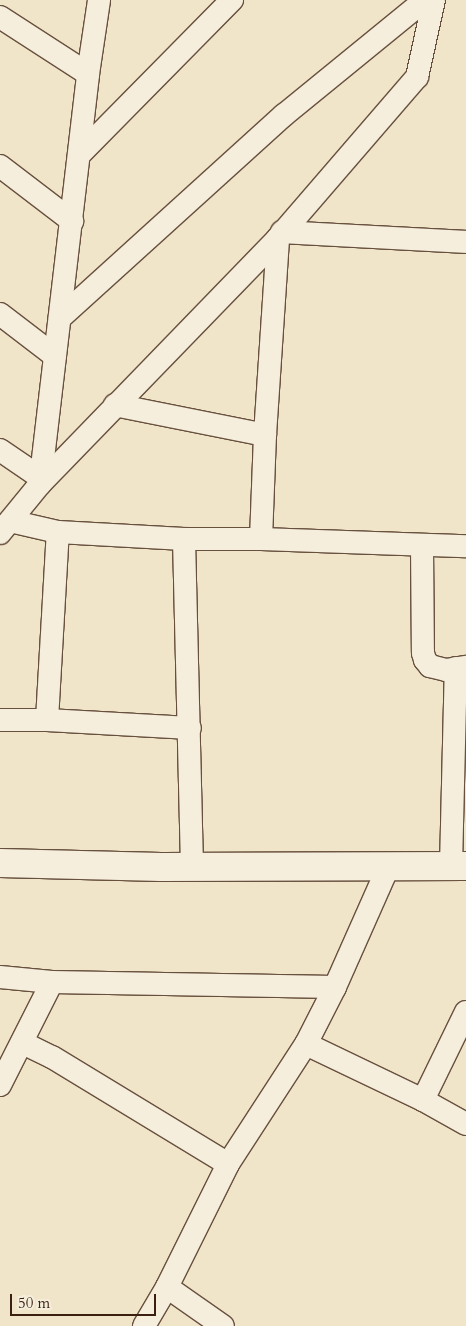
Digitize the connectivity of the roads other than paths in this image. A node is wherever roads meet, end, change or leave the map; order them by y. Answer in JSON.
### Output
{"nodes":[{"id":1,"x":116,"y":0,"type":"edge"},
{"id":2,"x":232,"y":0,"type":"edge"},
{"id":3,"x":425,"y":0,"type":"edge"},
{"id":4,"x":434,"y":0,"type":"edge"},
{"id":5,"x":98,"y":8,"type":"edge"},
{"id":6,"x":0,"y":17,"type":"edge"},
{"id":7,"x":88,"y":74,"type":"junction"},
{"id":8,"x":79,"y":154,"type":"junction"},
{"id":9,"x":0,"y":166,"type":"edge"},
{"id":10,"x":72,"y":221,"type":"junction"},
{"id":11,"x":280,"y":235,"type":"junction"},
{"id":12,"x":466,"y":242,"type":"edge"},
{"id":13,"x":0,"y":314,"type":"edge"},
{"id":14,"x":60,"y":318,"type":"junction"},
{"id":15,"x":55,"y":356,"type":"junction"},
{"id":16,"x":115,"y":405,"type":"junction"},
{"id":17,"x":264,"y":435,"type":"junction"},
{"id":18,"x":0,"y":450,"type":"edge"},
{"id":19,"x":40,"y":481,"type":"junction"},
{"id":20,"x":5,"y":527,"type":"edge"},
{"id":21,"x":58,"y":532,"type":"junction"},
{"id":22,"x":261,"y":538,"type":"junction"},
{"id":23,"x":184,"y":540,"type":"junction"},
{"id":24,"x":422,"y":546,"type":"junction"},
{"id":25,"x":466,"y":546,"type":"edge"},
{"id":26,"x":461,"y":668,"type":"edge"},
{"id":27,"x":0,"y":720,"type":"edge"},
{"id":28,"x":46,"y":720,"type":"junction"},
{"id":29,"x":190,"y":728,"type":"junction"},
{"id":30,"x":0,"y":863,"type":"edge"},
{"id":31,"x":389,"y":865,"type":"junction"},
{"id":32,"x":192,"y":866,"type":"junction"},
{"id":33,"x":459,"y":866,"type":"edge"},
{"id":34,"x":0,"y":977,"type":"edge"},
{"id":35,"x":52,"y":982,"type":"junction"},
{"id":36,"x":335,"y":987,"type":"junction"},
{"id":37,"x":466,"y":1012,"type":"edge"},
{"id":38,"x":23,"y":1043,"type":"junction"},
{"id":39,"x":306,"y":1044,"type":"junction"},
{"id":40,"x":0,"y":1085,"type":"edge"},
{"id":41,"x":423,"y":1100,"type":"junction"},
{"id":42,"x":466,"y":1124,"type":"edge"},
{"id":43,"x":228,"y":1164,"type":"junction"},
{"id":44,"x":167,"y":1287,"type":"junction"},
{"id":45,"x":144,"y":1326,"type":"edge"},
{"id":46,"x":224,"y":1326,"type":"edge"}],
"edges":[{"from":1,"to":5,"type":"street"},
{"from":2,"to":8,"type":"street"},
{"from":3,"to":14,"type":"street"},
{"from":4,"to":11,"type":"street"},
{"from":5,"to":7,"type":"street"},
{"from":6,"to":7,"type":"street"},
{"from":7,"to":8,"type":"street"},
{"from":8,"to":10,"type":"street"},
{"from":9,"to":10,"type":"street"},
{"from":10,"to":14,"type":"street"},
{"from":11,"to":12,"type":"street"},
{"from":11,"to":16,"type":"street"},
{"from":11,"to":17,"type":"street"},
{"from":13,"to":15,"type":"street"},
{"from":14,"to":15,"type":"street"},
{"from":15,"to":19,"type":"street"},
{"from":16,"to":17,"type":"street"},
{"from":16,"to":19,"type":"street"},
{"from":17,"to":22,"type":"street"},
{"from":18,"to":19,"type":"street"},
{"from":19,"to":20,"type":"street"},
{"from":20,"to":21,"type":"street"},
{"from":21,"to":23,"type":"street"},
{"from":21,"to":28,"type":"street"},
{"from":22,"to":23,"type":"street"},
{"from":22,"to":24,"type":"street"},
{"from":23,"to":29,"type":"street"},
{"from":24,"to":25,"type":"street"},
{"from":24,"to":26,"type":"street"},
{"from":26,"to":33,"type":"street"},
{"from":27,"to":28,"type":"street"},
{"from":28,"to":29,"type":"street"},
{"from":29,"to":32,"type":"street"},
{"from":30,"to":32,"type":"street"},
{"from":31,"to":32,"type":"street"},
{"from":31,"to":33,"type":"street"},
{"from":31,"to":36,"type":"street"},
{"from":34,"to":35,"type":"street"},
{"from":35,"to":36,"type":"street"},
{"from":35,"to":38,"type":"street"},
{"from":36,"to":39,"type":"street"},
{"from":37,"to":41,"type":"street"},
{"from":38,"to":40,"type":"street"},
{"from":38,"to":43,"type":"street"},
{"from":39,"to":41,"type":"street"},
{"from":39,"to":43,"type":"street"},
{"from":41,"to":42,"type":"street"},
{"from":43,"to":44,"type":"street"},
{"from":44,"to":45,"type":"street"},
{"from":44,"to":46,"type":"street"}]}
